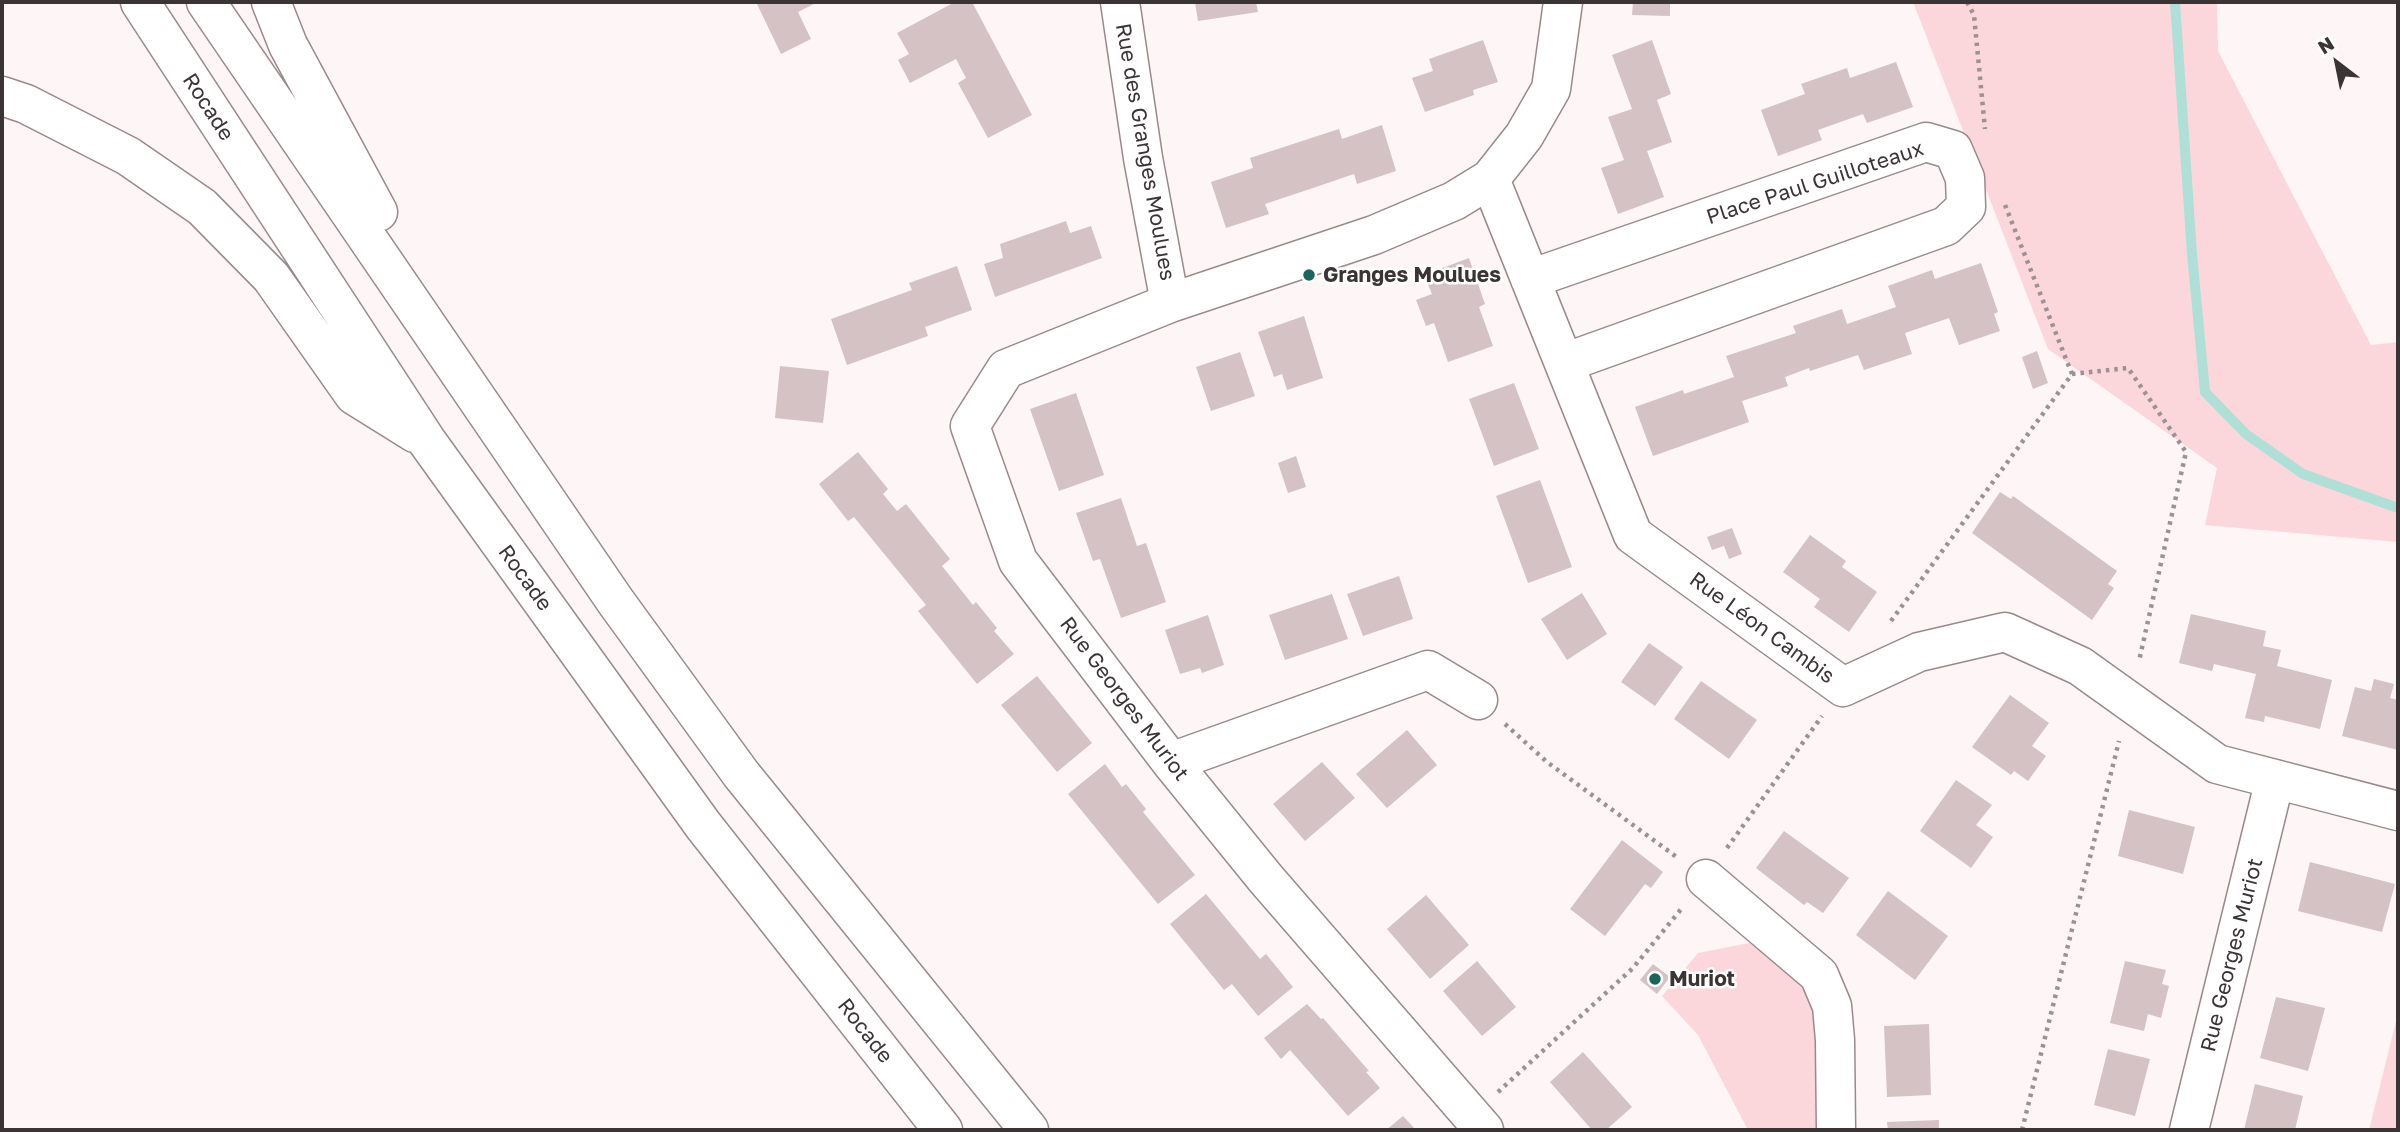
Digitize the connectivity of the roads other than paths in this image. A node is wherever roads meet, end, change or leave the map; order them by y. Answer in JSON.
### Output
{"nodes":[{"id":1,"x":140,"y":2,"type":"edge"},
{"id":2,"x":206,"y":2,"type":"edge"},
{"id":3,"x":271,"y":2,"type":"edge"},
{"id":4,"x":1120,"y":2,"type":"edge"},
{"id":5,"x":1563,"y":2,"type":"edge"},
{"id":6,"x":2,"y":96,"type":"edge"},
{"id":7,"x":1490,"y":179,"type":"junction"},
{"id":8,"x":1530,"y":279,"type":"junction"},
{"id":9,"x":1170,"y":303,"type":"junction"},
{"id":10,"x":1564,"y":363,"type":"junction"},
{"id":11,"x":426,"y":440,"type":"junction"},
{"id":12,"x":617,"y":602,"type":"junction"},
{"id":13,"x":1478,"y":700,"type":"road end"},
{"id":14,"x":1171,"y":762,"type":"junction"},
{"id":15,"x":2275,"y":779,"type":"junction"},
{"id":16,"x":2398,"y":811,"type":"edge"},
{"id":17,"x":1706,"y":879,"type":"road end"},
{"id":18,"x":1478,"y":1124,"type":"edge"},
{"id":19,"x":943,"y":1130,"type":"edge"},
{"id":20,"x":1029,"y":1130,"type":"edge"},
{"id":21,"x":1836,"y":1130,"type":"edge"},
{"id":22,"x":2189,"y":1130,"type":"edge"}],
"edges":[{"from":1,"to":11,"type":"main road","name":"Rocade"},
{"from":2,"to":12,"type":"main road"},
{"from":3,"to":12,"type":"main road"},
{"from":4,"to":9,"type":"main road","name":"Rue des Granges Moulues"},
{"from":5,"to":7,"type":"main road"},
{"from":6,"to":11,"type":"main road"},
{"from":7,"to":8,"type":"main road","name":"Rue Léon Cambis"},
{"from":7,"to":9,"type":"main road"},
{"from":8,"to":10,"type":"main road","name":"Rue Léon Cambis"},
{"from":8,"to":10,"type":"main road","name":"Place Paul Guilloteaux"},
{"from":9,"to":14,"type":"main road","name":"Rue Georges Muriot"},
{"from":10,"to":15,"type":"main road","name":"Rue Léon Cambis"},
{"from":11,"to":19,"type":"main road","name":"Rocade"},
{"from":12,"to":20,"type":"main road"},
{"from":13,"to":14,"type":"main road"},
{"from":14,"to":18,"type":"main road","name":"Rue Georges Muriot"},
{"from":15,"to":16,"type":"main road","name":"Rue Léon Cambis"},
{"from":15,"to":22,"type":"main road","name":"Rue Georges Muriot"},
{"from":17,"to":21,"type":"main road"}]}
